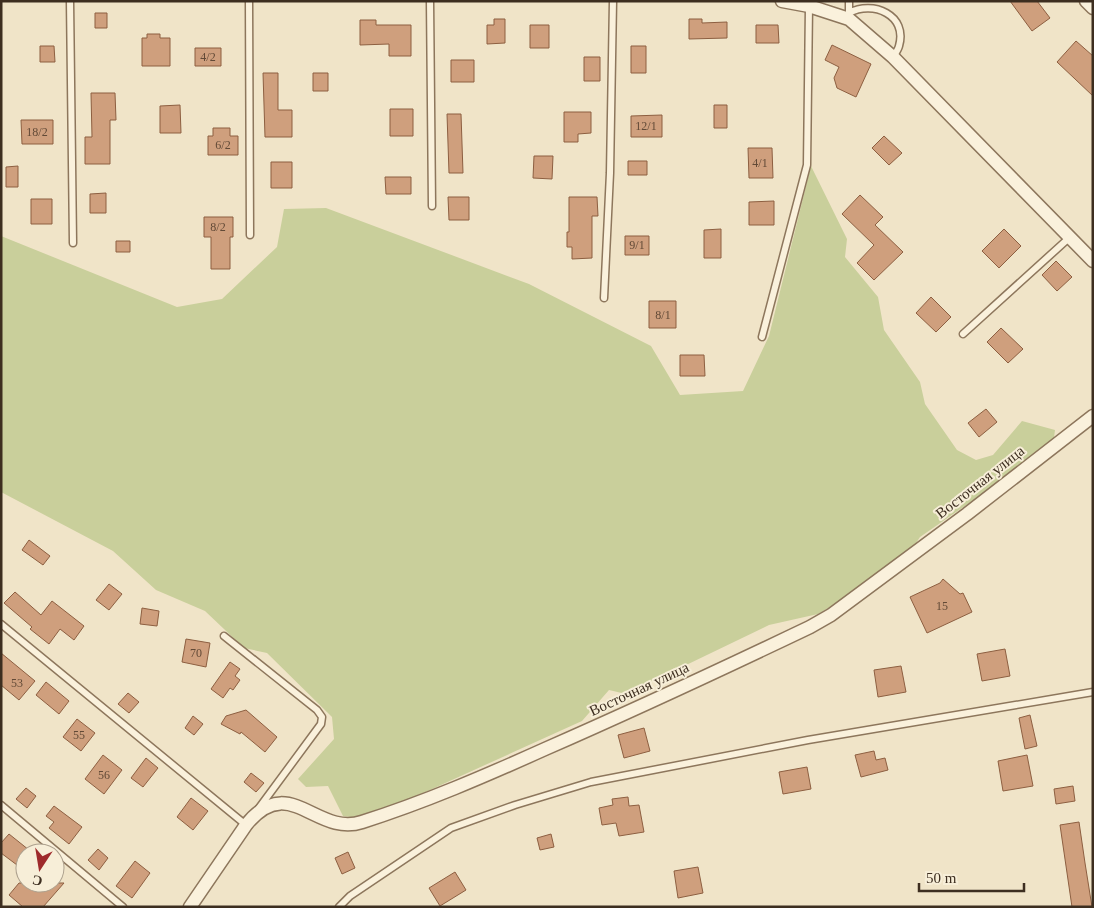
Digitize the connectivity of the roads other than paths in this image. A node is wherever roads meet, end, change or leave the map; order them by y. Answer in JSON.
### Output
{"nodes":[{"id":1,"x":70,"y":1,"type":"edge"},
{"id":2,"x":249,"y":1,"type":"edge"},
{"id":3,"x":430,"y":1,"type":"edge"},
{"id":4,"x":613,"y":1,"type":"edge"},
{"id":5,"x":782,"y":1,"type":"edge"},
{"id":6,"x":849,"y":1,"type":"edge"},
{"id":7,"x":1086,"y":1,"type":"edge"},
{"id":8,"x":809,"y":6,"type":"junction"},
{"id":9,"x":1093,"y":8,"type":"edge"},
{"id":10,"x":847,"y":17,"type":"junction"},
{"id":11,"x":893,"y":57,"type":"junction"},
{"id":12,"x":432,"y":206,"type":"dead end"},
{"id":13,"x":250,"y":234,"type":"dead end"},
{"id":14,"x":1069,"y":238,"type":"junction"},
{"id":15,"x":73,"y":243,"type":"dead end"},
{"id":16,"x":1093,"y":261,"type":"edge"},
{"id":17,"x":604,"y":298,"type":"dead end"},
{"id":18,"x":963,"y":334,"type":"dead end"},
{"id":19,"x":762,"y":337,"type":"dead end"},
{"id":20,"x":1093,"y":416,"type":"edge"},
{"id":21,"x":1,"y":624,"type":"edge"},
{"id":22,"x":224,"y":636,"type":"dead end"},
{"id":23,"x":1093,"y":692,"type":"edge"},
{"id":24,"x":1,"y":805,"type":"edge"},
{"id":25,"x":250,"y":820,"type":"junction"},
{"id":26,"x":123,"y":907,"type":"edge"},
{"id":27,"x":190,"y":907,"type":"edge"},
{"id":28,"x":339,"y":907,"type":"edge"}],
"edges":[{"from":1,"to":15,"type":"lane"},
{"from":2,"to":13,"type":"lane"},
{"from":3,"to":12,"type":"lane"},
{"from":4,"to":17,"type":"lane"},
{"from":5,"to":8,"type":"street"},
{"from":6,"to":10,"type":"lane"},
{"from":7,"to":9,"type":"street"},
{"from":8,"to":10,"type":"street"},
{"from":8,"to":19,"type":"lane"},
{"from":10,"to":11,"type":"street"},
{"from":10,"to":11,"type":"lane"},
{"from":11,"to":14,"type":"street"},
{"from":14,"to":16,"type":"street"},
{"from":14,"to":18,"type":"lane"},
{"from":20,"to":25,"type":"street","name":"Восточная улица"},
{"from":21,"to":25,"type":"lane"},
{"from":22,"to":25,"type":"lane"},
{"from":23,"to":28,"type":"lane"},
{"from":24,"to":26,"type":"lane"},
{"from":25,"to":27,"type":"street","name":"Восточная улица"}]}
